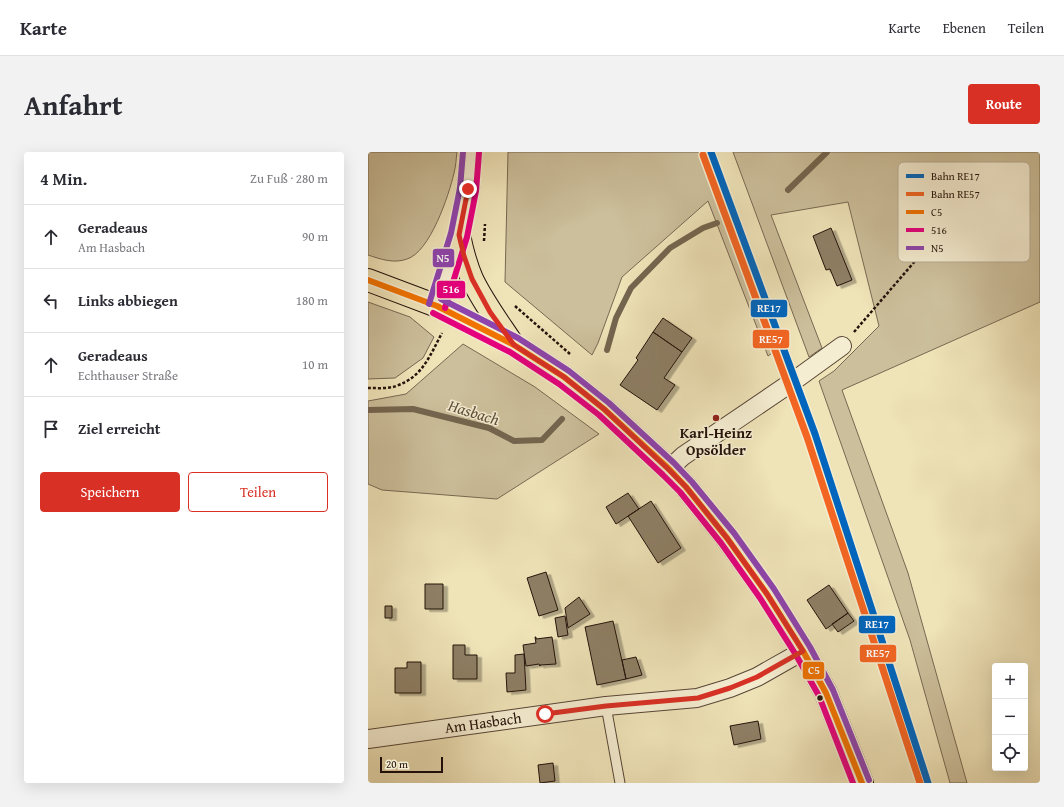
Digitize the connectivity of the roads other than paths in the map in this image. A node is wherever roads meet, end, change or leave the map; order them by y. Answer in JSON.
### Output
{"nodes":[{"id":1,"x":471,"y":152,"type":"edge"},
{"id":2,"x":459,"y":235,"type":"junction"},
{"id":3,"x":368,"y":280,"type":"edge"},
{"id":4,"x":437,"y":306,"type":"junction"},
{"id":5,"x":514,"y":345,"type":"junction"},
{"id":6,"x":842,"y":346,"type":"road end"},
{"id":7,"x":668,"y":469,"type":"junction"},
{"id":8,"x":803,"y":651,"type":"junction"},
{"id":9,"x":606,"y":706,"type":"junction"},
{"id":10,"x":368,"y":739,"type":"edge"},
{"id":11,"x":620,"y":783,"type":"edge"},
{"id":12,"x":862,"y":783,"type":"edge"}],
"edges":[{"from":1,"to":2,"type":"main road"},
{"from":2,"to":4,"type":"main road"},
{"from":2,"to":5,"type":"main road"},
{"from":3,"to":4,"type":"main road"},
{"from":4,"to":5,"type":"main road"},
{"from":5,"to":7,"type":"main road"},
{"from":6,"to":7,"type":"street"},
{"from":7,"to":8,"type":"main road"},
{"from":8,"to":9,"type":"street","name":"Am Hasbach"},
{"from":8,"to":12,"type":"main road"},
{"from":9,"to":10,"type":"street","name":"Am Hasbach"},
{"from":9,"to":11,"type":"lane"}]}
